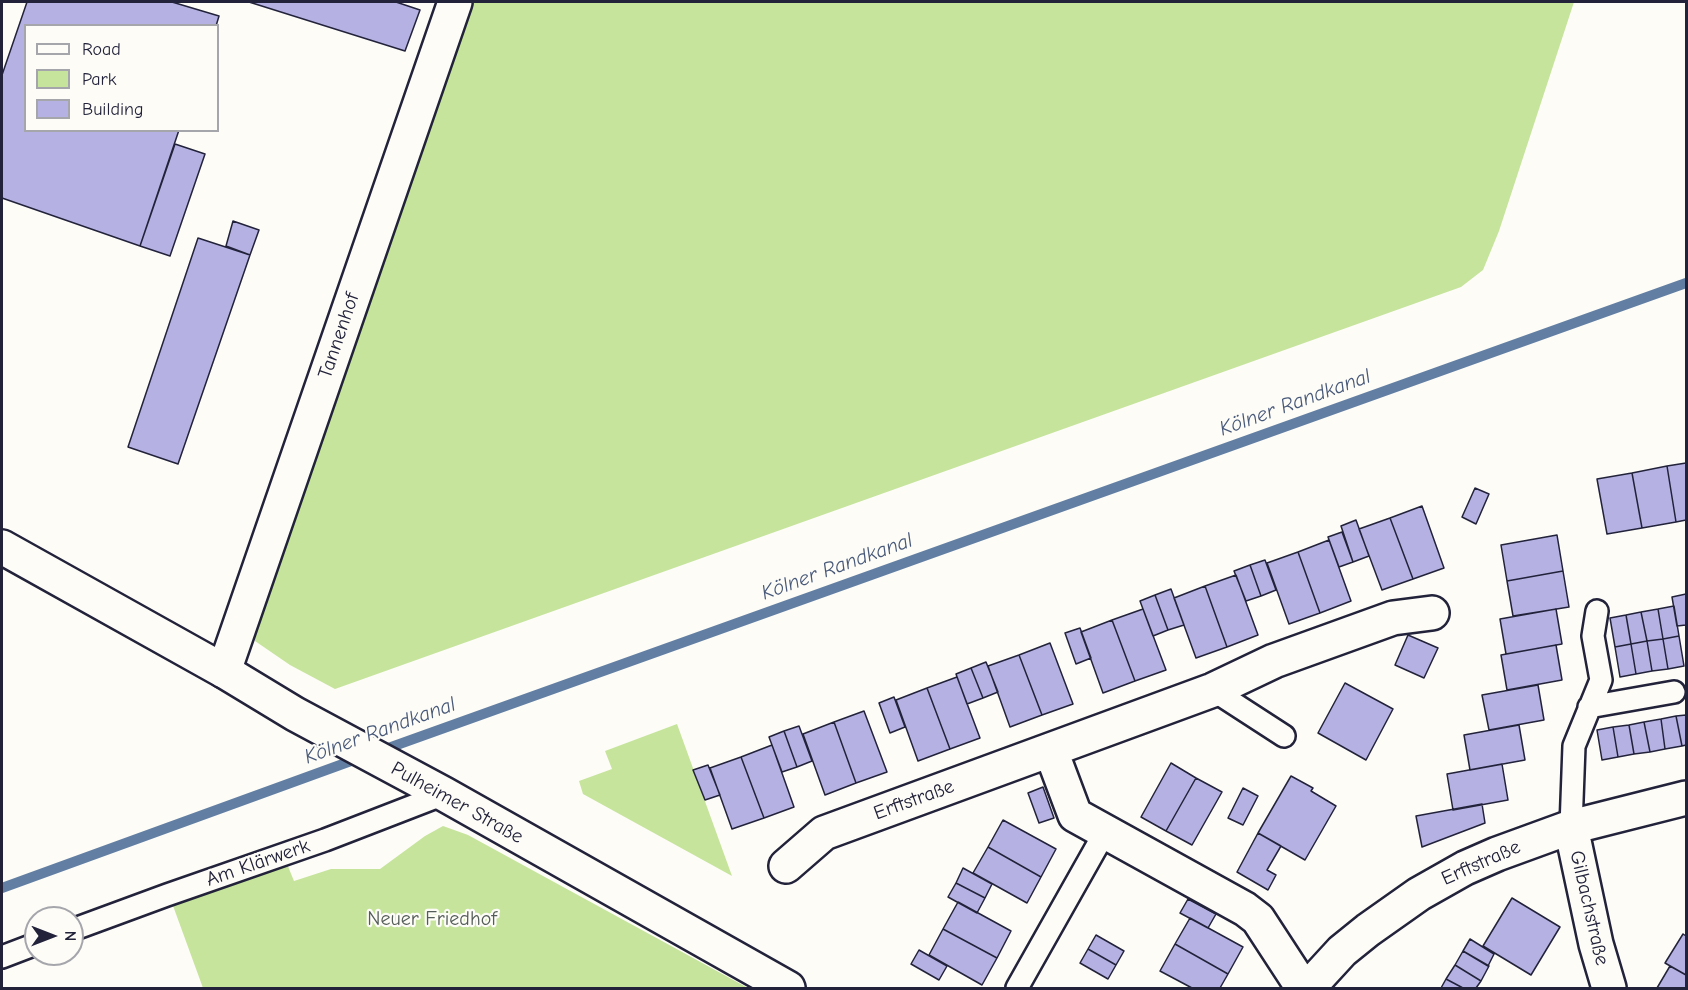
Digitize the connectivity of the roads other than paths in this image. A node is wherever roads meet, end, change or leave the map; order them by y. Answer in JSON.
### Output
{"nodes":[{"id":1,"x":454,"y":2,"type":"edge"},
{"id":2,"x":2,"y":547,"type":"edge"},
{"id":3,"x":1597,"y":611,"type":"dead end"},
{"id":4,"x":1432,"y":613,"type":"dead end"},
{"id":5,"x":224,"y":671,"type":"junction"},
{"id":6,"x":1213,"y":690,"type":"junction"},
{"id":7,"x":1674,"y":692,"type":"dead end"},
{"id":8,"x":1589,"y":707,"type":"junction"},
{"id":9,"x":1284,"y":736,"type":"dead end"},
{"id":10,"x":1051,"y":750,"type":"junction"},
{"id":11,"x":444,"y":794,"type":"junction"},
{"id":12,"x":1686,"y":798,"type":"edge"},
{"id":13,"x":1571,"y":827,"type":"junction"},
{"id":14,"x":1105,"y":832,"type":"junction"},
{"id":15,"x":786,"y":866,"type":"dead end"},
{"id":16,"x":84,"y":926,"type":"edge"},
{"id":17,"x":24,"y":949,"type":"edge"},
{"id":18,"x":2,"y":957,"type":"edge"},
{"id":19,"x":788,"y":988,"type":"edge"},
{"id":20,"x":1017,"y":988,"type":"edge"},
{"id":21,"x":1305,"y":988,"type":"edge"},
{"id":22,"x":1609,"y":988,"type":"edge"}],
"edges":[{"from":1,"to":5,"type":"street","name":"Tannenhof"},
{"from":2,"to":5,"type":"street","name":"Pulheimer Straße"},
{"from":3,"to":8,"type":"lane"},
{"from":4,"to":6,"type":"street","name":"Erftstraße"},
{"from":5,"to":11,"type":"street","name":"Pulheimer Straße"},
{"from":6,"to":9,"type":"lane"},
{"from":6,"to":10,"type":"street","name":"Erftstraße"},
{"from":7,"to":8,"type":"lane"},
{"from":8,"to":13,"type":"lane"},
{"from":10,"to":14,"type":"street","name":"Erftstraße"},
{"from":10,"to":15,"type":"street","name":"Erftstraße"},
{"from":11,"to":16,"type":"lane","name":"Am Klärwerk"},
{"from":11,"to":19,"type":"street","name":"Pulheimer Straße"},
{"from":12,"to":13,"type":"street","name":"Erftstraße"},
{"from":13,"to":21,"type":"street","name":"Erftstraße"},
{"from":13,"to":22,"type":"street","name":"Gilbachstraße"},
{"from":14,"to":20,"type":"lane"},
{"from":14,"to":21,"type":"street","name":"Erftstraße"},
{"from":17,"to":18,"type":"lane"}]}
